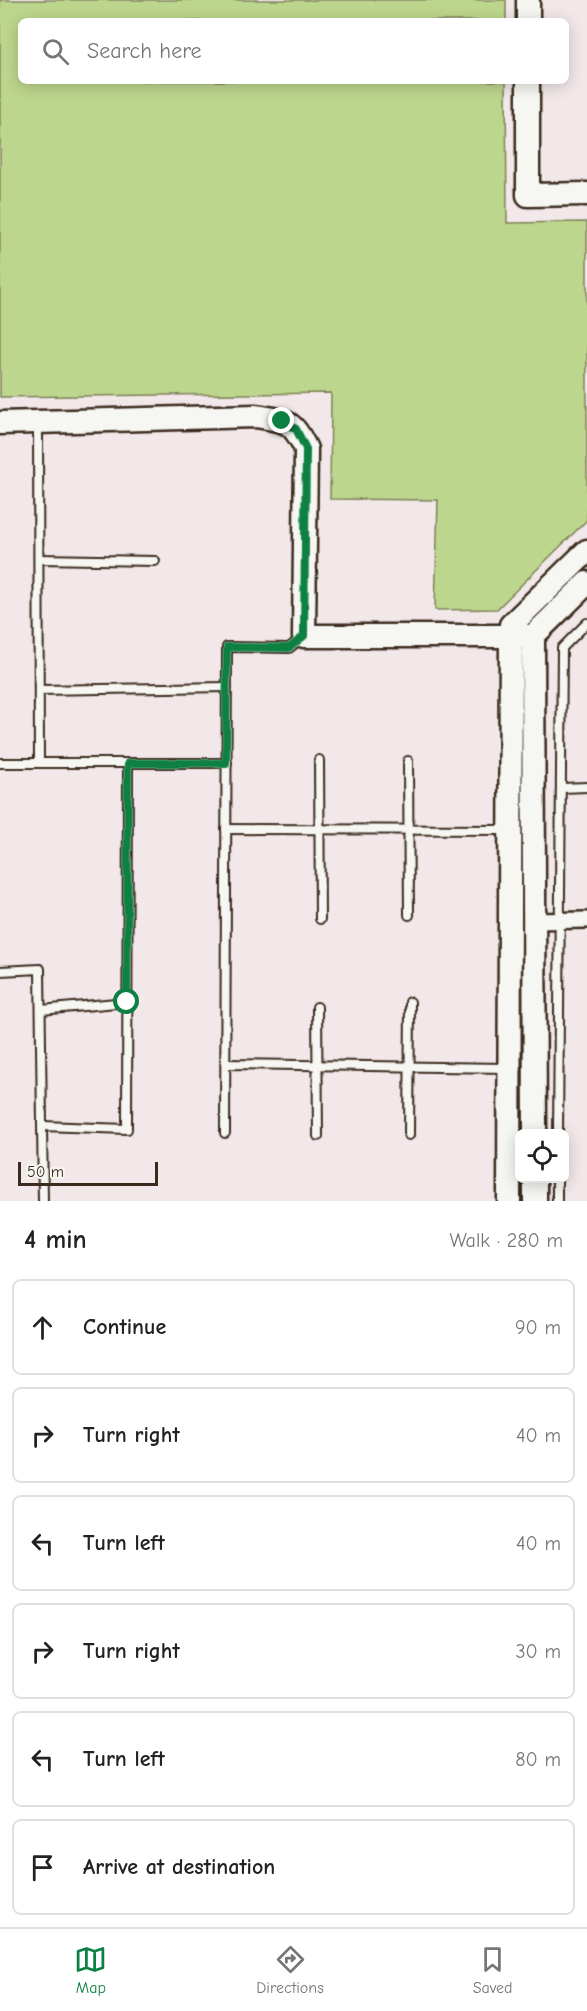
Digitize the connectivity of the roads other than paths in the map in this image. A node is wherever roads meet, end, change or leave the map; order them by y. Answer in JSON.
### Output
{"nodes":[{"id":1,"x":528,"y":0,"type":"edge"},
{"id":2,"x":528,"y":18,"type":"edge"},
{"id":3,"x":528,"y":84,"type":"edge"},
{"id":4,"x":587,"y":194,"type":"edge"},
{"id":5,"x":0,"y":423,"type":"edge"},
{"id":6,"x":38,"y":423,"type":"junction"},
{"id":7,"x":587,"y":551,"type":"edge"},
{"id":8,"x":39,"y":559,"type":"junction"},
{"id":9,"x":155,"y":561,"type":"dead end"},
{"id":10,"x":587,"y":583,"type":"edge"},
{"id":11,"x":587,"y":623,"type":"edge"},
{"id":12,"x":304,"y":636,"type":"junction"},
{"id":13,"x":522,"y":636,"type":"junction"},
{"id":14,"x":227,"y":687,"type":"junction"},
{"id":15,"x":39,"y":690,"type":"junction"},
{"id":16,"x":319,"y":760,"type":"dead end"},
{"id":17,"x":408,"y":761,"type":"dead end"},
{"id":18,"x":0,"y":763,"type":"edge"},
{"id":19,"x":39,"y":763,"type":"junction"},
{"id":20,"x":128,"y":763,"type":"junction"},
{"id":21,"x":226,"y":763,"type":"junction"},
{"id":22,"x":562,"y":788,"type":"junction"},
{"id":23,"x":587,"y":788,"type":"edge"},
{"id":24,"x":226,"y":829,"type":"junction"},
{"id":25,"x":320,"y":830,"type":"junction"},
{"id":26,"x":409,"y":830,"type":"junction"},
{"id":27,"x":510,"y":830,"type":"junction"},
{"id":28,"x":409,"y":915,"type":"dead end"},
{"id":29,"x":320,"y":919,"type":"dead end"},
{"id":30,"x":561,"y":920,"type":"junction"},
{"id":31,"x":587,"y":920,"type":"edge"},
{"id":32,"x":534,"y":921,"type":"junction"},
{"id":33,"x":0,"y":970,"type":"edge"},
{"id":34,"x":127,"y":1002,"type":"junction"},
{"id":35,"x":410,"y":1002,"type":"dead end"},
{"id":36,"x":318,"y":1007,"type":"dead end"},
{"id":37,"x":41,"y":1010,"type":"junction"},
{"id":38,"x":226,"y":1064,"type":"junction"},
{"id":39,"x":318,"y":1065,"type":"junction"},
{"id":40,"x":409,"y":1066,"type":"junction"},
{"id":41,"x":509,"y":1068,"type":"junction"},
{"id":42,"x":42,"y":1126,"type":"junction"},
{"id":43,"x":535,"y":1129,"type":"edge"},
{"id":44,"x":558,"y":1129,"type":"edge"},
{"id":45,"x":225,"y":1133,"type":"dead end"},
{"id":46,"x":409,"y":1135,"type":"dead end"},
{"id":47,"x":318,"y":1136,"type":"dead end"},
{"id":48,"x":535,"y":1183,"type":"edge"},
{"id":49,"x":557,"y":1183,"type":"edge"},
{"id":50,"x":43,"y":1201,"type":"edge"},
{"id":51,"x":509,"y":1201,"type":"edge"},
{"id":52,"x":535,"y":1201,"type":"edge"},
{"id":53,"x":557,"y":1201,"type":"edge"}],
"edges":[{"from":1,"to":2,"type":"street"},
{"from":3,"to":4,"type":"street"},
{"from":5,"to":6,"type":"street"},
{"from":6,"to":8,"type":"lane"},
{"from":6,"to":12,"type":"street"},
{"from":7,"to":13,"type":"street"},
{"from":8,"to":9,"type":"lane"},
{"from":8,"to":15,"type":"lane"},
{"from":10,"to":13,"type":"street"},
{"from":11,"to":22,"type":"lane"},
{"from":12,"to":13,"type":"street"},
{"from":12,"to":14,"type":"lane"},
{"from":13,"to":27,"type":"street"},
{"from":13,"to":32,"type":"street"},
{"from":14,"to":15,"type":"lane"},
{"from":14,"to":21,"type":"lane"},
{"from":15,"to":19,"type":"lane"},
{"from":16,"to":25,"type":"lane"},
{"from":17,"to":26,"type":"lane"},
{"from":18,"to":19,"type":"lane"},
{"from":19,"to":20,"type":"lane"},
{"from":20,"to":21,"type":"lane"},
{"from":20,"to":34,"type":"lane"},
{"from":21,"to":24,"type":"lane"},
{"from":22,"to":23,"type":"lane"},
{"from":22,"to":30,"type":"lane"},
{"from":24,"to":25,"type":"lane"},
{"from":24,"to":38,"type":"lane"},
{"from":25,"to":26,"type":"lane"},
{"from":25,"to":29,"type":"lane"},
{"from":26,"to":27,"type":"lane"},
{"from":26,"to":28,"type":"lane"},
{"from":27,"to":41,"type":"street"},
{"from":30,"to":31,"type":"street"},
{"from":30,"to":32,"type":"street"},
{"from":30,"to":44,"type":"lane"},
{"from":32,"to":43,"type":"street"},
{"from":33,"to":37,"type":"lane"},
{"from":34,"to":37,"type":"lane"},
{"from":34,"to":42,"type":"lane"},
{"from":35,"to":40,"type":"lane"},
{"from":36,"to":39,"type":"lane"},
{"from":37,"to":42,"type":"lane"},
{"from":38,"to":39,"type":"lane"},
{"from":38,"to":45,"type":"lane"},
{"from":39,"to":40,"type":"lane"},
{"from":39,"to":47,"type":"lane"},
{"from":40,"to":41,"type":"lane"},
{"from":40,"to":46,"type":"lane"},
{"from":41,"to":51,"type":"street"},
{"from":42,"to":50,"type":"lane"},
{"from":48,"to":52,"type":"street"},
{"from":49,"to":53,"type":"lane"}]}
